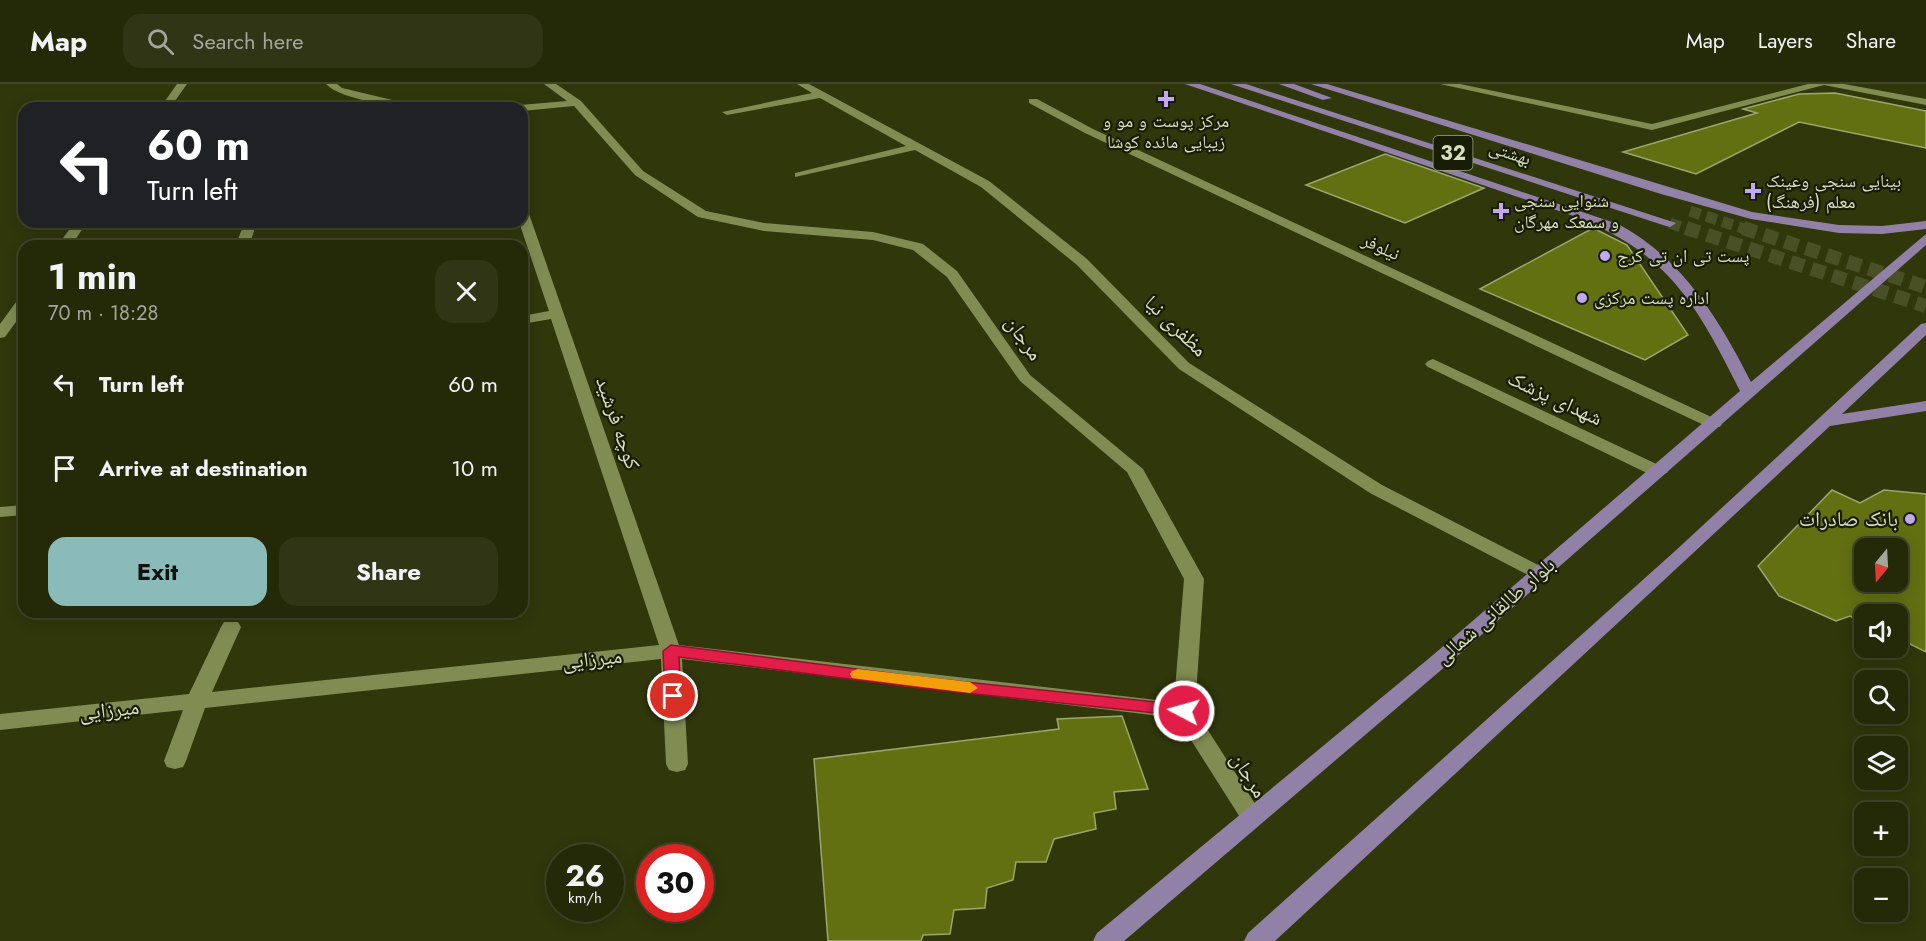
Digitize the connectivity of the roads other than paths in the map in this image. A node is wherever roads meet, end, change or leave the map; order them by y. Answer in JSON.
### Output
{"nodes":[{"id":1,"x":182,"y":84,"type":"edge"},
{"id":2,"x":331,"y":84,"type":"edge"},
{"id":3,"x":549,"y":84,"type":"edge"},
{"id":4,"x":802,"y":84,"type":"edge"},
{"id":5,"x":1190,"y":84,"type":"edge"},
{"id":6,"x":1236,"y":84,"type":"edge"},
{"id":7,"x":1284,"y":84,"type":"edge"},
{"id":8,"x":1316,"y":84,"type":"edge"},
{"id":9,"x":1445,"y":84,"type":"edge"},
{"id":10,"x":1820,"y":84,"type":"edge"},
{"id":11,"x":1828,"y":84,"type":"edge"},
{"id":12,"x":1895,"y":84,"type":"edge"},
{"id":13,"x":1847,"y":87,"type":"junction"},
{"id":14,"x":820,"y":95,"type":"junction"},
{"id":15,"x":1033,"y":101,"type":"dead end"},
{"id":16,"x":169,"y":102,"type":"edge"},
{"id":17,"x":394,"y":102,"type":"edge"},
{"id":18,"x":1926,"y":102,"type":"edge"},
{"id":19,"x":577,"y":103,"type":"junction"},
{"id":20,"x":528,"y":107,"type":"edge"},
{"id":21,"x":727,"y":112,"type":"dead end"},
{"id":22,"x":914,"y":147,"type":"junction"},
{"id":23,"x":800,"y":175,"type":"dead end"},
{"id":24,"x":1690,"y":211,"type":"tunnel mouth"},
{"id":25,"x":1670,"y":222,"type":"tunnel mouth"},
{"id":26,"x":1926,"y":225,"type":"edge"},
{"id":27,"x":528,"y":228,"type":"edge"},
{"id":28,"x":1926,"y":238,"type":"edge"},
{"id":29,"x":18,"y":309,"type":"edge"},
{"id":30,"x":557,"y":314,"type":"junction"},
{"id":31,"x":528,"y":319,"type":"edge"},
{"id":32,"x":1926,"y":327,"type":"edge"},
{"id":33,"x":0,"y":334,"type":"edge"},
{"id":34,"x":1433,"y":364,"type":"dead end"},
{"id":35,"x":1749,"y":393,"type":"junction"},
{"id":36,"x":1926,"y":406,"type":"edge"},
{"id":37,"x":1824,"y":422,"type":"junction"},
{"id":38,"x":1714,"y":424,"type":"junction"},
{"id":39,"x":1659,"y":472,"type":"junction"},
{"id":40,"x":18,"y":510,"type":"edge"},
{"id":41,"x":0,"y":512,"type":"edge"},
{"id":42,"x":1539,"y":573,"type":"junction"},
{"id":43,"x":231,"y":627,"type":"dead end"},
{"id":44,"x":671,"y":651,"type":"junction"},
{"id":45,"x":196,"y":701,"type":"junction"},
{"id":46,"x":1184,"y":711,"type":"junction"},
{"id":47,"x":0,"y":722,"type":"edge"},
{"id":48,"x":176,"y":761,"type":"dead end"},
{"id":49,"x":677,"y":764,"type":"dead end"},
{"id":50,"x":1251,"y":816,"type":"junction"},
{"id":51,"x":1106,"y":941,"type":"edge"},
{"id":52,"x":1257,"y":941,"type":"edge"}],
"edges":[{"from":1,"to":16,"type":"street"},
{"from":2,"to":17,"type":"street"},
{"from":3,"to":19,"type":"street","name":"مرجان"},
{"from":4,"to":14,"type":"street","name":"مظفری نیا"},
{"from":5,"to":35,"type":"main road"},
{"from":6,"to":25,"type":"main road","name":"بهشتى","number":"32"},
{"from":7,"to":24,"type":"main road","name":"بهشتى","number":"32"},
{"from":8,"to":26,"type":"main road"},
{"from":9,"to":10,"type":"street"},
{"from":11,"to":13,"type":"street"},
{"from":12,"to":13,"type":"street"},
{"from":13,"to":18,"type":"street"},
{"from":14,"to":21,"type":"street"},
{"from":14,"to":22,"type":"street","name":"مظفری نیا"},
{"from":15,"to":38,"type":"street","name":"نیلوفر"},
{"from":19,"to":20,"type":"street"},
{"from":19,"to":46,"type":"street","name":"مرجان"},
{"from":22,"to":23,"type":"street"},
{"from":22,"to":42,"type":"street","name":"مظفری نیا"},
{"from":27,"to":30,"type":"street","name":"كوچه فرشيد"},
{"from":28,"to":35,"type":"main road","name":"بلوار طالقانی شمالی"},
{"from":29,"to":33,"type":"street"},
{"from":30,"to":31,"type":"street"},
{"from":30,"to":44,"type":"street","name":"كوچه فرشيد"},
{"from":32,"to":37,"type":"main road"},
{"from":34,"to":39,"type":"street","name":"شهدای پزشک"},
{"from":35,"to":38,"type":"main road","name":"بلوار طالقانی شمالی"},
{"from":36,"to":37,"type":"main road"},
{"from":37,"to":52,"type":"main road"},
{"from":38,"to":39,"type":"main road","name":"بلوار طالقانی شمالی"},
{"from":39,"to":42,"type":"main road","name":"بلوار طالقانی شمالی"},
{"from":40,"to":41,"type":"street"},
{"from":42,"to":50,"type":"main road","name":"بلوار طالقانی شمالی"},
{"from":43,"to":45,"type":"street"},
{"from":44,"to":45,"type":"street","name":"میرزایی"},
{"from":44,"to":46,"type":"street","name":"میرزایی"},
{"from":44,"to":49,"type":"street","name":"كوچه فرشيد"},
{"from":45,"to":47,"type":"street","name":"میرزایی"},
{"from":45,"to":48,"type":"street"},
{"from":46,"to":50,"type":"street","name":"مرجان"},
{"from":50,"to":51,"type":"main road","name":"بلوار طالقانی شمالی"}]}
